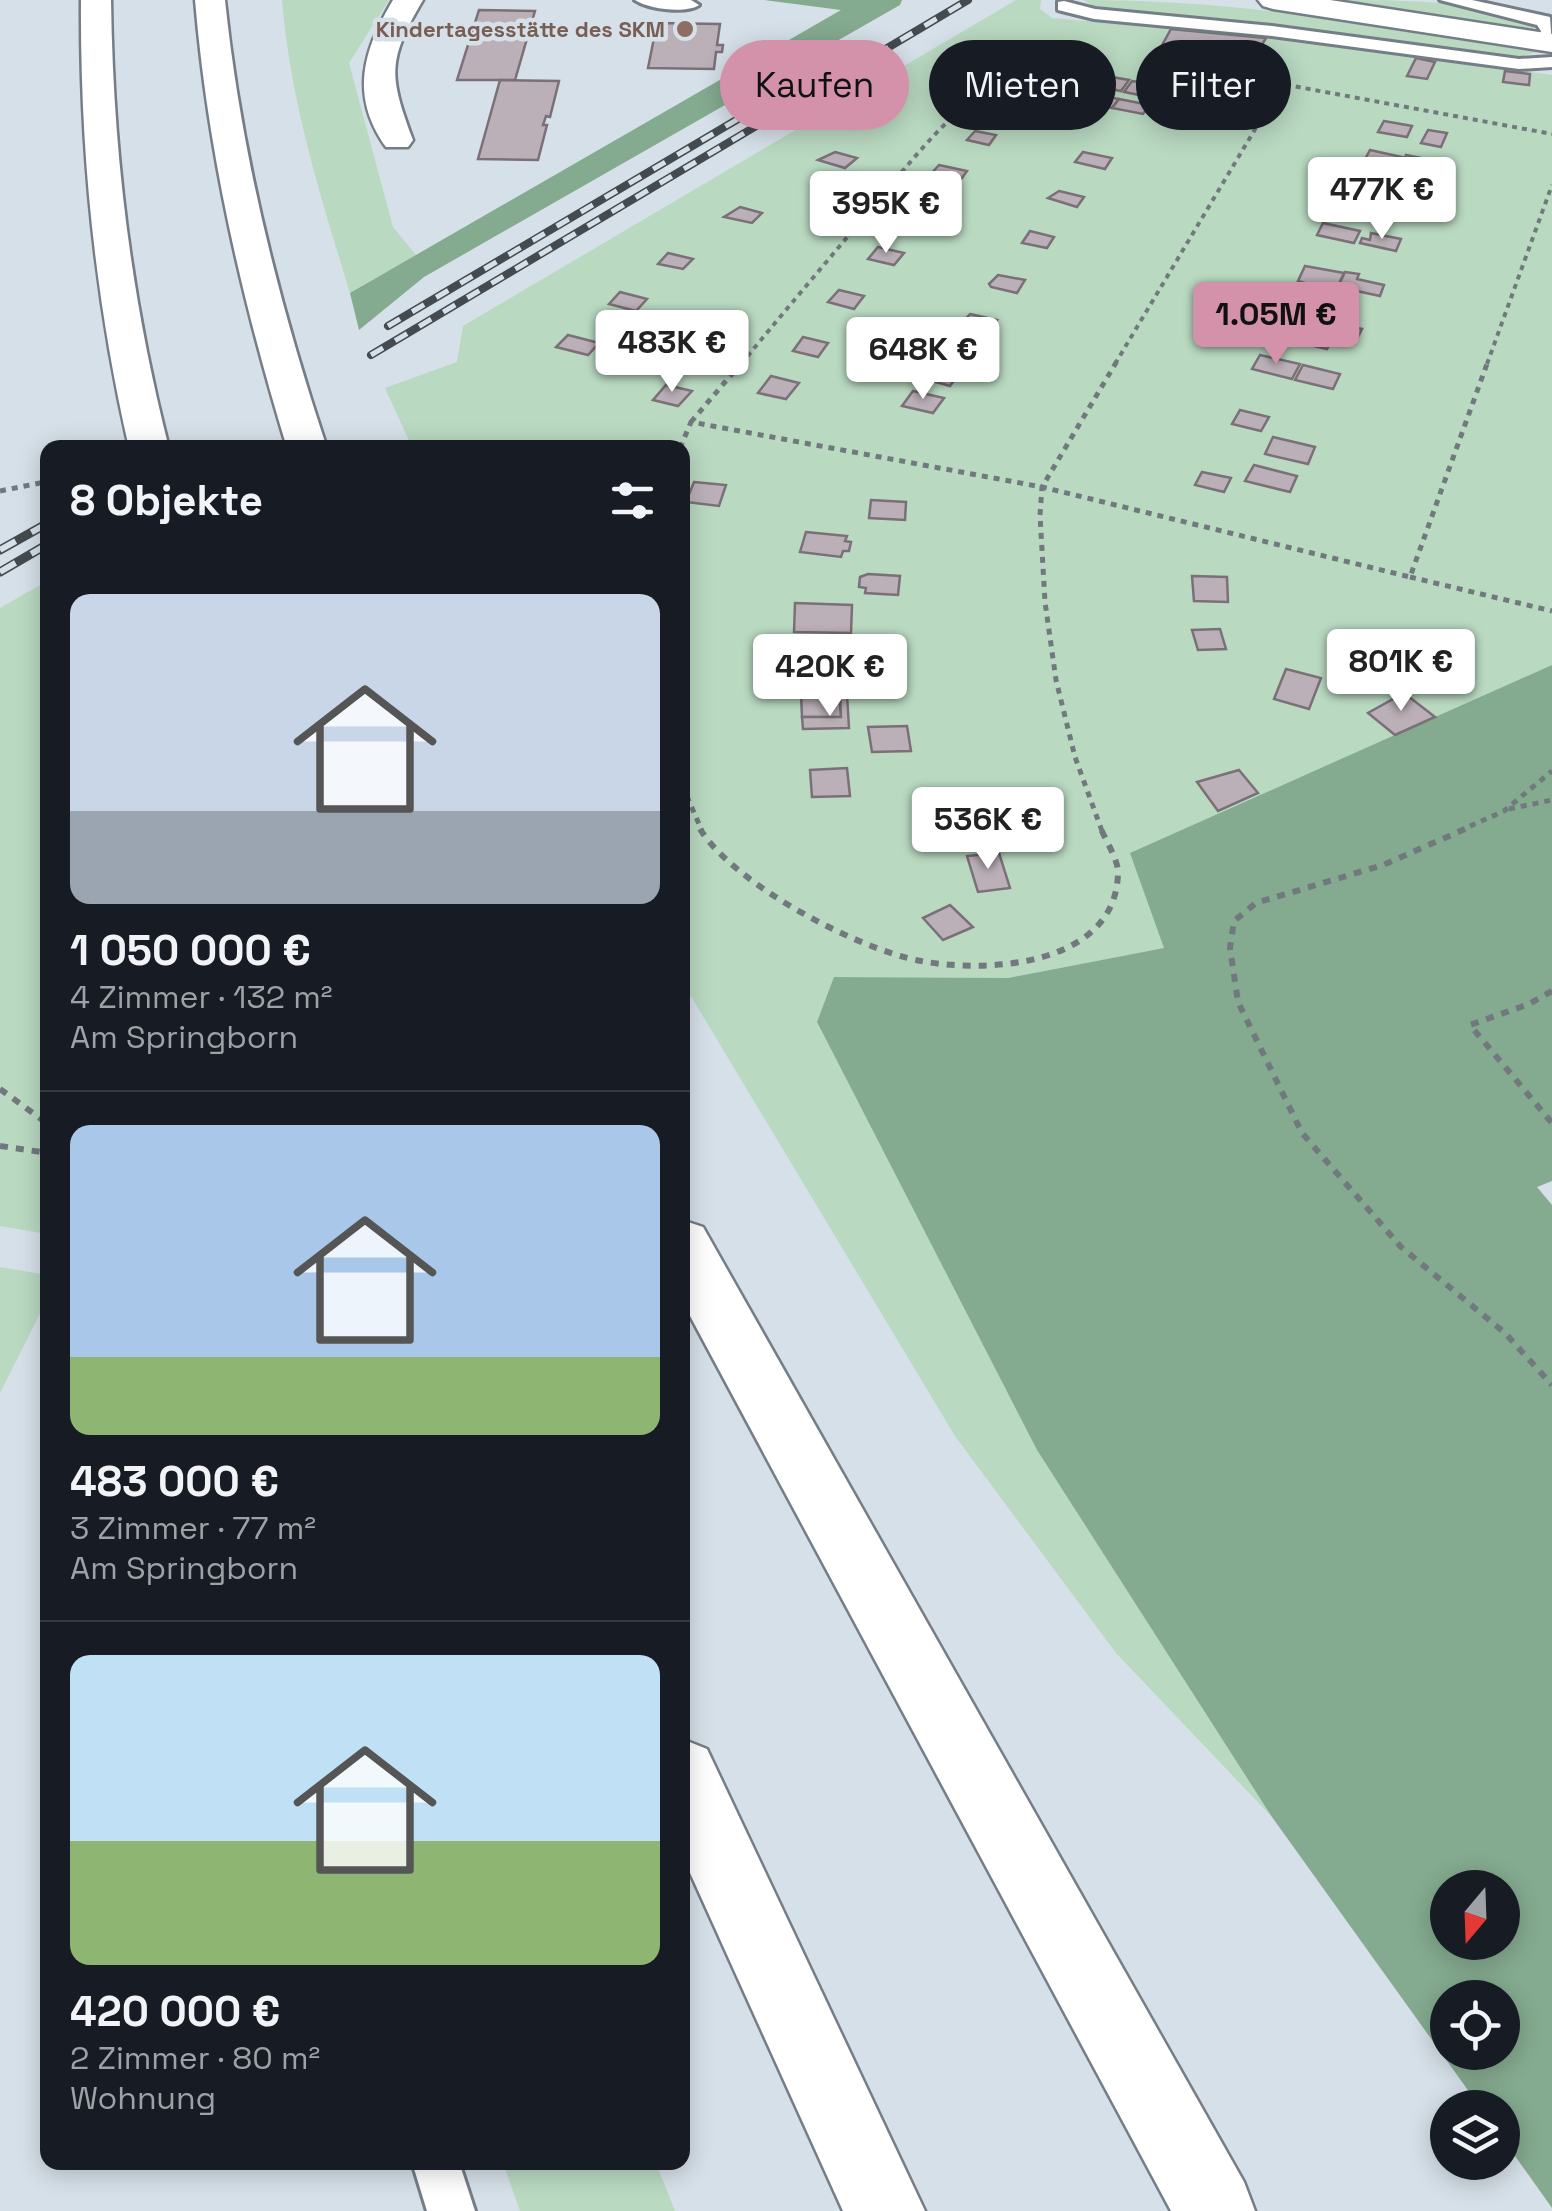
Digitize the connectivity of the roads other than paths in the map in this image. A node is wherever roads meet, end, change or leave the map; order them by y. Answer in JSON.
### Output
{"nodes":[{"id":1,"x":96,"y":0,"type":"edge"},
{"id":2,"x":210,"y":0,"type":"edge"},
{"id":3,"x":408,"y":0,"type":"edge"},
{"id":4,"x":644,"y":0,"type":"edge"},
{"id":5,"x":1273,"y":0,"type":"edge"},
{"id":6,"x":1449,"y":0,"type":"edge"},
{"id":7,"x":690,"y":6,"type":"dead end"},
{"id":8,"x":1064,"y":6,"type":"dead end"},
{"id":9,"x":1550,"y":49,"type":"edge"},
{"id":10,"x":396,"y":140,"type":"dead end"},
{"id":11,"x":148,"y":440,"type":"edge"},
{"id":12,"x":303,"y":440,"type":"edge"},
{"id":13,"x":690,"y":1259,"type":"edge"},
{"id":14,"x":690,"y":1791,"type":"edge"},
{"id":15,"x":437,"y":2170,"type":"edge"},
{"id":16,"x":451,"y":2211,"type":"edge"},
{"id":17,"x":885,"y":2211,"type":"edge"},
{"id":18,"x":1215,"y":2211,"type":"edge"}],
"edges":[{"from":1,"to":11,"type":"main road"},
{"from":2,"to":12,"type":"main road"},
{"from":3,"to":10,"type":"main road"},
{"from":4,"to":7,"type":"lane"},
{"from":5,"to":9,"type":"main road"},
{"from":6,"to":9,"type":"lane"},
{"from":8,"to":9,"type":"lane"},
{"from":13,"to":18,"type":"main road"},
{"from":14,"to":17,"type":"main road"},
{"from":15,"to":16,"type":"lane"}]}
